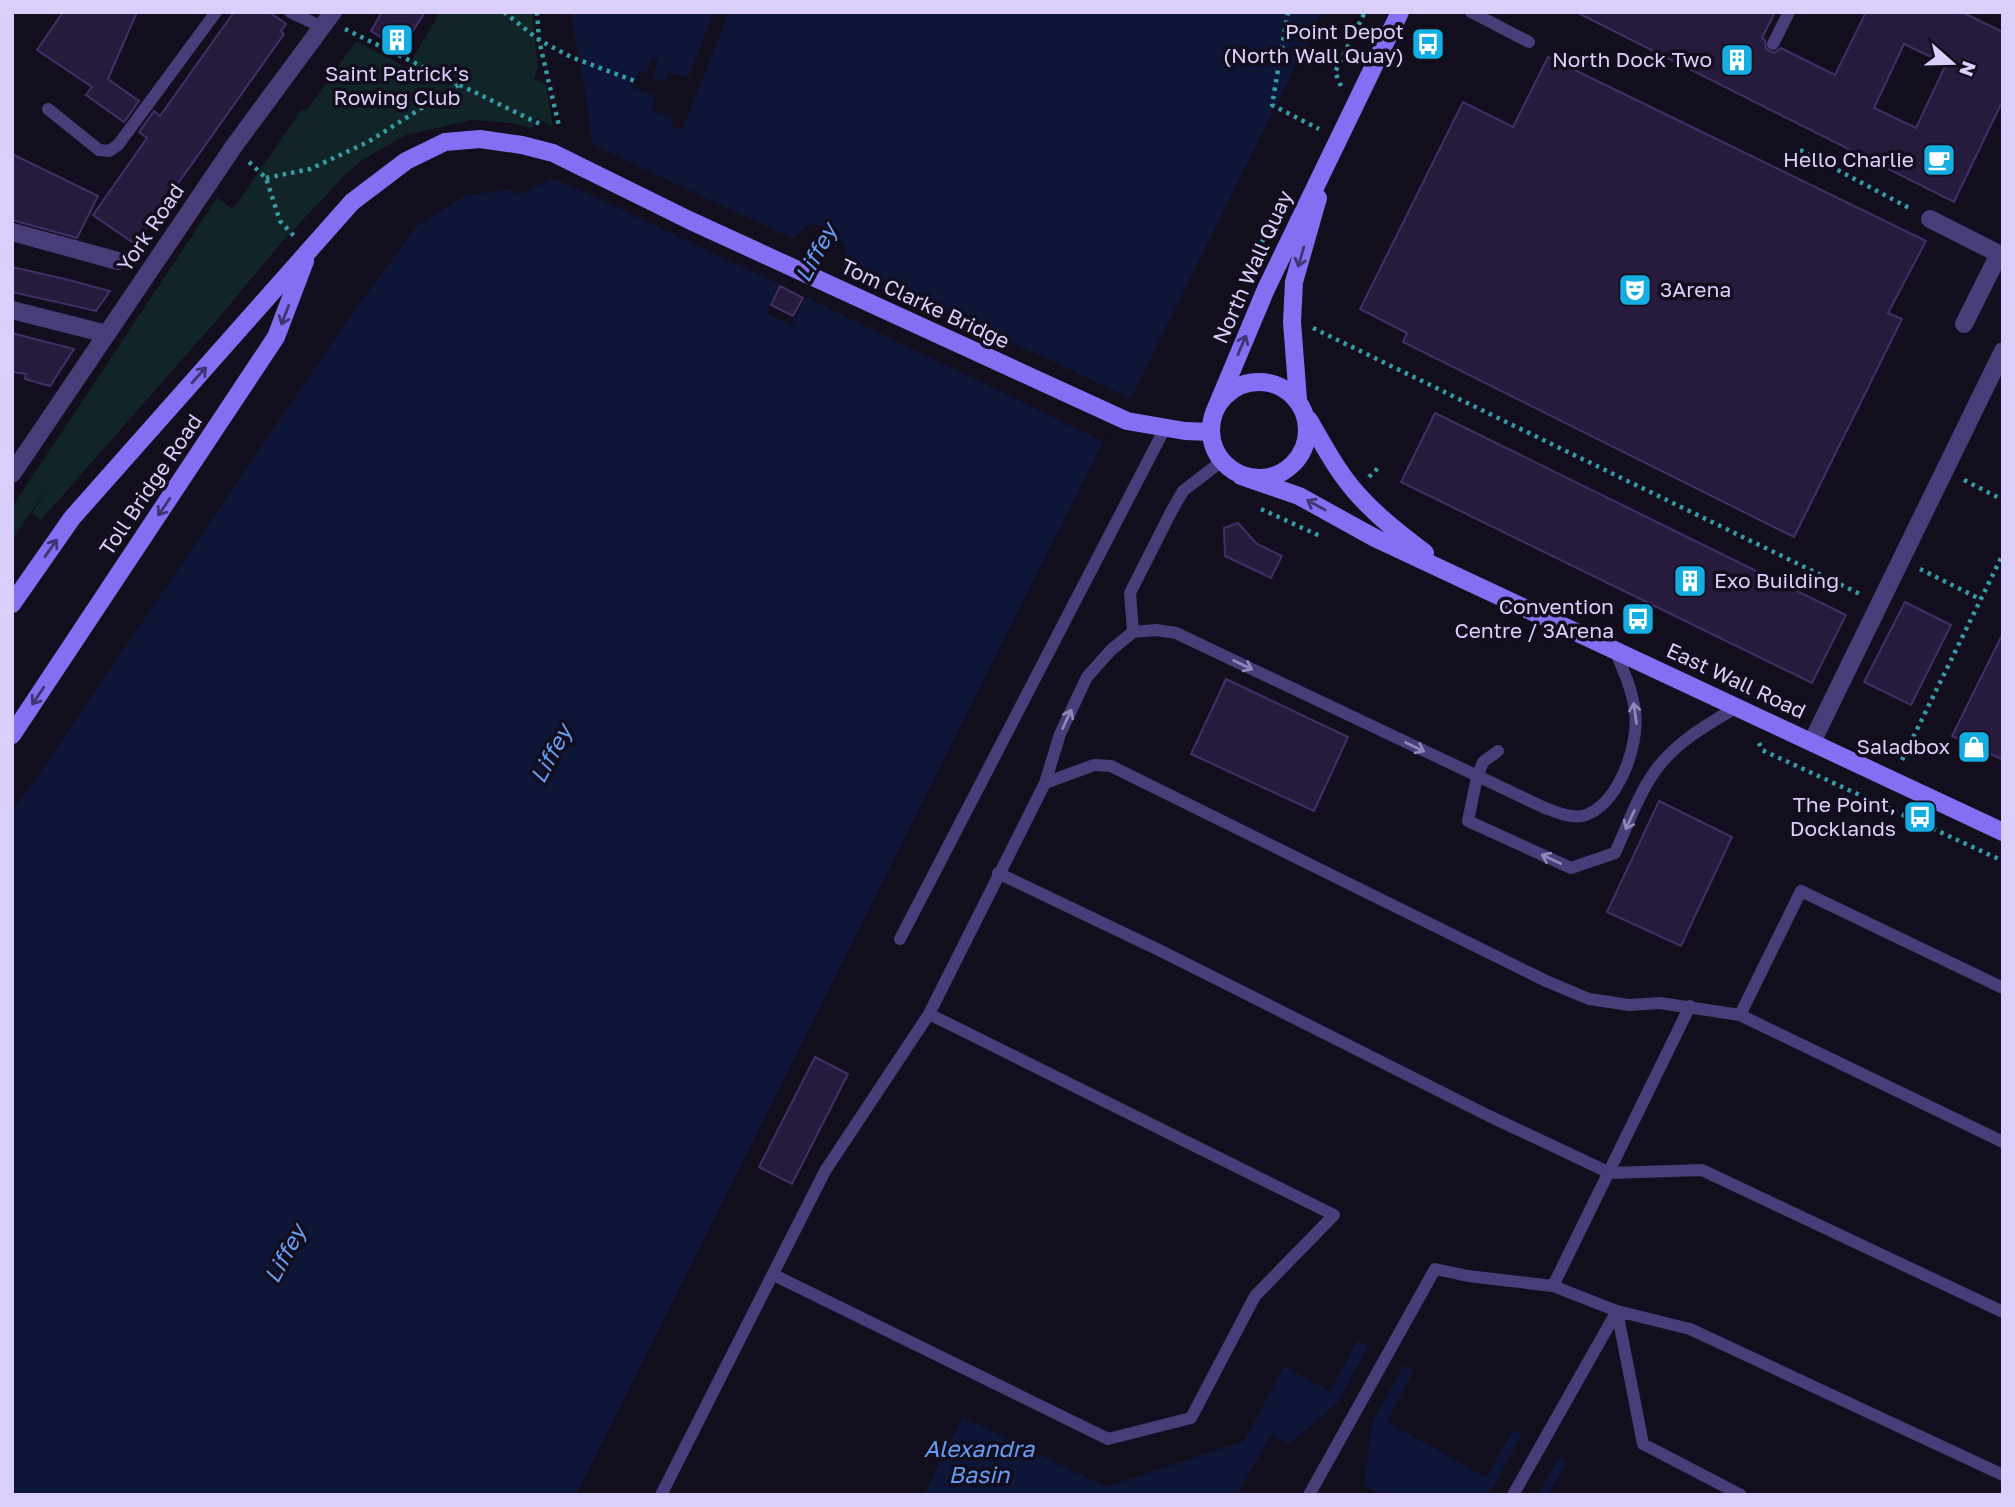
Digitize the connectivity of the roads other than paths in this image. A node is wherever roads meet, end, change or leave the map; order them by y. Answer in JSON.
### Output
{"nodes":[{"id":1,"x":216,"y":12,"type":"edge"},
{"id":2,"x":290,"y":12,"type":"edge"},
{"id":3,"x":1400,"y":12,"type":"edge"},
{"id":4,"x":1471,"y":12,"type":"edge"},
{"id":5,"x":1789,"y":12,"type":"edge"},
{"id":6,"x":328,"y":20,"type":"edge"},
{"id":7,"x":1529,"y":42,"type":"dead end"},
{"id":8,"x":1773,"y":44,"type":"dead end"},
{"id":9,"x":48,"y":108,"type":"dead end"},
{"id":10,"x":1334,"y":145,"type":"junction"},
{"id":11,"x":553,"y":153,"type":"joint"},
{"id":12,"x":1930,"y":219,"type":"road end"},
{"id":13,"x":12,"y":232,"type":"edge"},
{"id":14,"x":2001,"y":250,"type":"edge"},
{"id":15,"x":309,"y":251,"type":"junction"},
{"id":16,"x":118,"y":261,"type":"dead end"},
{"id":17,"x":12,"y":310,"type":"edge"},
{"id":18,"x":1964,"y":324,"type":"dead end"},
{"id":19,"x":101,"y":333,"type":"junction"},
{"id":20,"x":2003,"y":351,"type":"edge"},
{"id":21,"x":1301,"y":406,"type":"junction"},
{"id":22,"x":1216,"y":408,"type":"junction"},
{"id":23,"x":1165,"y":428,"type":"junction"},
{"id":24,"x":1211,"y":432,"type":"junction"},
{"id":25,"x":1222,"y":461,"type":"junction"},
{"id":26,"x":12,"y":474,"type":"edge"},
{"id":27,"x":1241,"y":476,"type":"junction"},
{"id":28,"x":1449,"y":572,"type":"junction"},
{"id":29,"x":12,"y":604,"type":"edge"},
{"id":30,"x":1133,"y":632,"type":"junction"},
{"id":31,"x":1615,"y":650,"type":"junction"},
{"id":32,"x":1737,"y":707,"type":"junction"},
{"id":33,"x":12,"y":734,"type":"edge"},
{"id":34,"x":1812,"y":742,"type":"junction"},
{"id":35,"x":1498,"y":751,"type":"dead end"},
{"id":36,"x":1477,"y":777,"type":"junction"},
{"id":37,"x":1045,"y":783,"type":"junction"},
{"id":38,"x":2003,"y":832,"type":"edge"},
{"id":39,"x":998,"y":873,"type":"junction"},
{"id":40,"x":900,"y":939,"type":"dead end"},
{"id":41,"x":2003,"y":988,"type":"edge"},
{"id":42,"x":1690,"y":1006,"type":"junction"},
{"id":43,"x":929,"y":1014,"type":"junction"},
{"id":44,"x":1740,"y":1015,"type":"junction"},
{"id":45,"x":2003,"y":1142,"type":"edge"},
{"id":46,"x":1610,"y":1173,"type":"junction"},
{"id":47,"x":774,"y":1275,"type":"junction"},
{"id":48,"x":1553,"y":1286,"type":"junction"},
{"id":49,"x":1617,"y":1311,"type":"junction"},
{"id":50,"x":2003,"y":1311,"type":"edge"},
{"id":51,"x":2003,"y":1475,"type":"edge"},
{"id":52,"x":662,"y":1495,"type":"edge"},
{"id":53,"x":1309,"y":1495,"type":"edge"},
{"id":54,"x":1513,"y":1495,"type":"edge"},
{"id":55,"x":1741,"y":1495,"type":"edge"}],
"edges":[{"from":1,"to":9,"type":"lane"},
{"from":2,"to":6,"type":"lane"},
{"from":3,"to":10,"type":"main road","name":"North Wall Quay"},
{"from":4,"to":7,"type":"lane"},
{"from":5,"to":8,"type":"lane"},
{"from":6,"to":19,"type":"street","name":"York Road"},
{"from":10,"to":21,"type":"main road","name":"North Wall Quay","one_way":true},
{"from":22,"to":10,"type":"main road","name":"North Wall Quay","one_way":true},
{"from":11,"to":15,"type":"main road","name":"Toll Bridge Road"},
{"from":11,"to":23,"type":"main road","name":"Tom Clarke Bridge"},
{"from":12,"to":14,"type":"street"},
{"from":13,"to":16,"type":"street"},
{"from":14,"to":18,"type":"street"},
{"from":29,"to":15,"type":"main road","name":"Toll Bridge Road","one_way":true},
{"from":15,"to":33,"type":"main road","name":"Toll Bridge Road","one_way":true},
{"from":17,"to":19,"type":"street"},
{"from":19,"to":26,"type":"street","name":"York Road"},
{"from":20,"to":34,"type":"street"},
{"from":21,"to":22,"type":"main road"},
{"from":21,"to":27,"type":"main road"},
{"from":21,"to":28,"type":"main road","name":"East Wall Road"},
{"from":22,"to":24,"type":"main road"},
{"from":23,"to":24,"type":"main road","name":"Tom Clarke Bridge"},
{"from":23,"to":40,"type":"lane"},
{"from":24,"to":25,"type":"main road"},
{"from":25,"to":27,"type":"main road"},
{"from":25,"to":30,"type":"lane"},
{"from":28,"to":27,"type":"main road","name":"East Wall Road","one_way":true},
{"from":28,"to":31,"type":"main road","name":"East Wall Road"},
{"from":30,"to":36,"type":"lane","one_way":true},
{"from":37,"to":30,"type":"lane","one_way":true},
{"from":31,"to":32,"type":"main road","name":"East Wall Road"},
{"from":36,"to":31,"type":"lane","one_way":true},
{"from":32,"to":34,"type":"main road","name":"East Wall Road"},
{"from":32,"to":36,"type":"lane","one_way":true},
{"from":34,"to":38,"type":"main road","name":"East Wall Road"},
{"from":35,"to":36,"type":"lane"},
{"from":37,"to":39,"type":"lane"},
{"from":37,"to":42,"type":"lane"},
{"from":39,"to":43,"type":"lane"},
{"from":39,"to":46,"type":"lane"},
{"from":41,"to":44,"type":"lane"},
{"from":42,"to":44,"type":"lane"},
{"from":42,"to":46,"type":"lane"},
{"from":43,"to":47,"type":"lane"},
{"from":43,"to":47,"type":"lane"},
{"from":44,"to":45,"type":"lane"},
{"from":46,"to":48,"type":"lane"},
{"from":46,"to":50,"type":"lane"},
{"from":47,"to":52,"type":"lane"},
{"from":48,"to":49,"type":"lane"},
{"from":48,"to":53,"type":"lane"},
{"from":49,"to":51,"type":"lane"},
{"from":49,"to":54,"type":"lane"},
{"from":49,"to":55,"type":"lane"}]}
